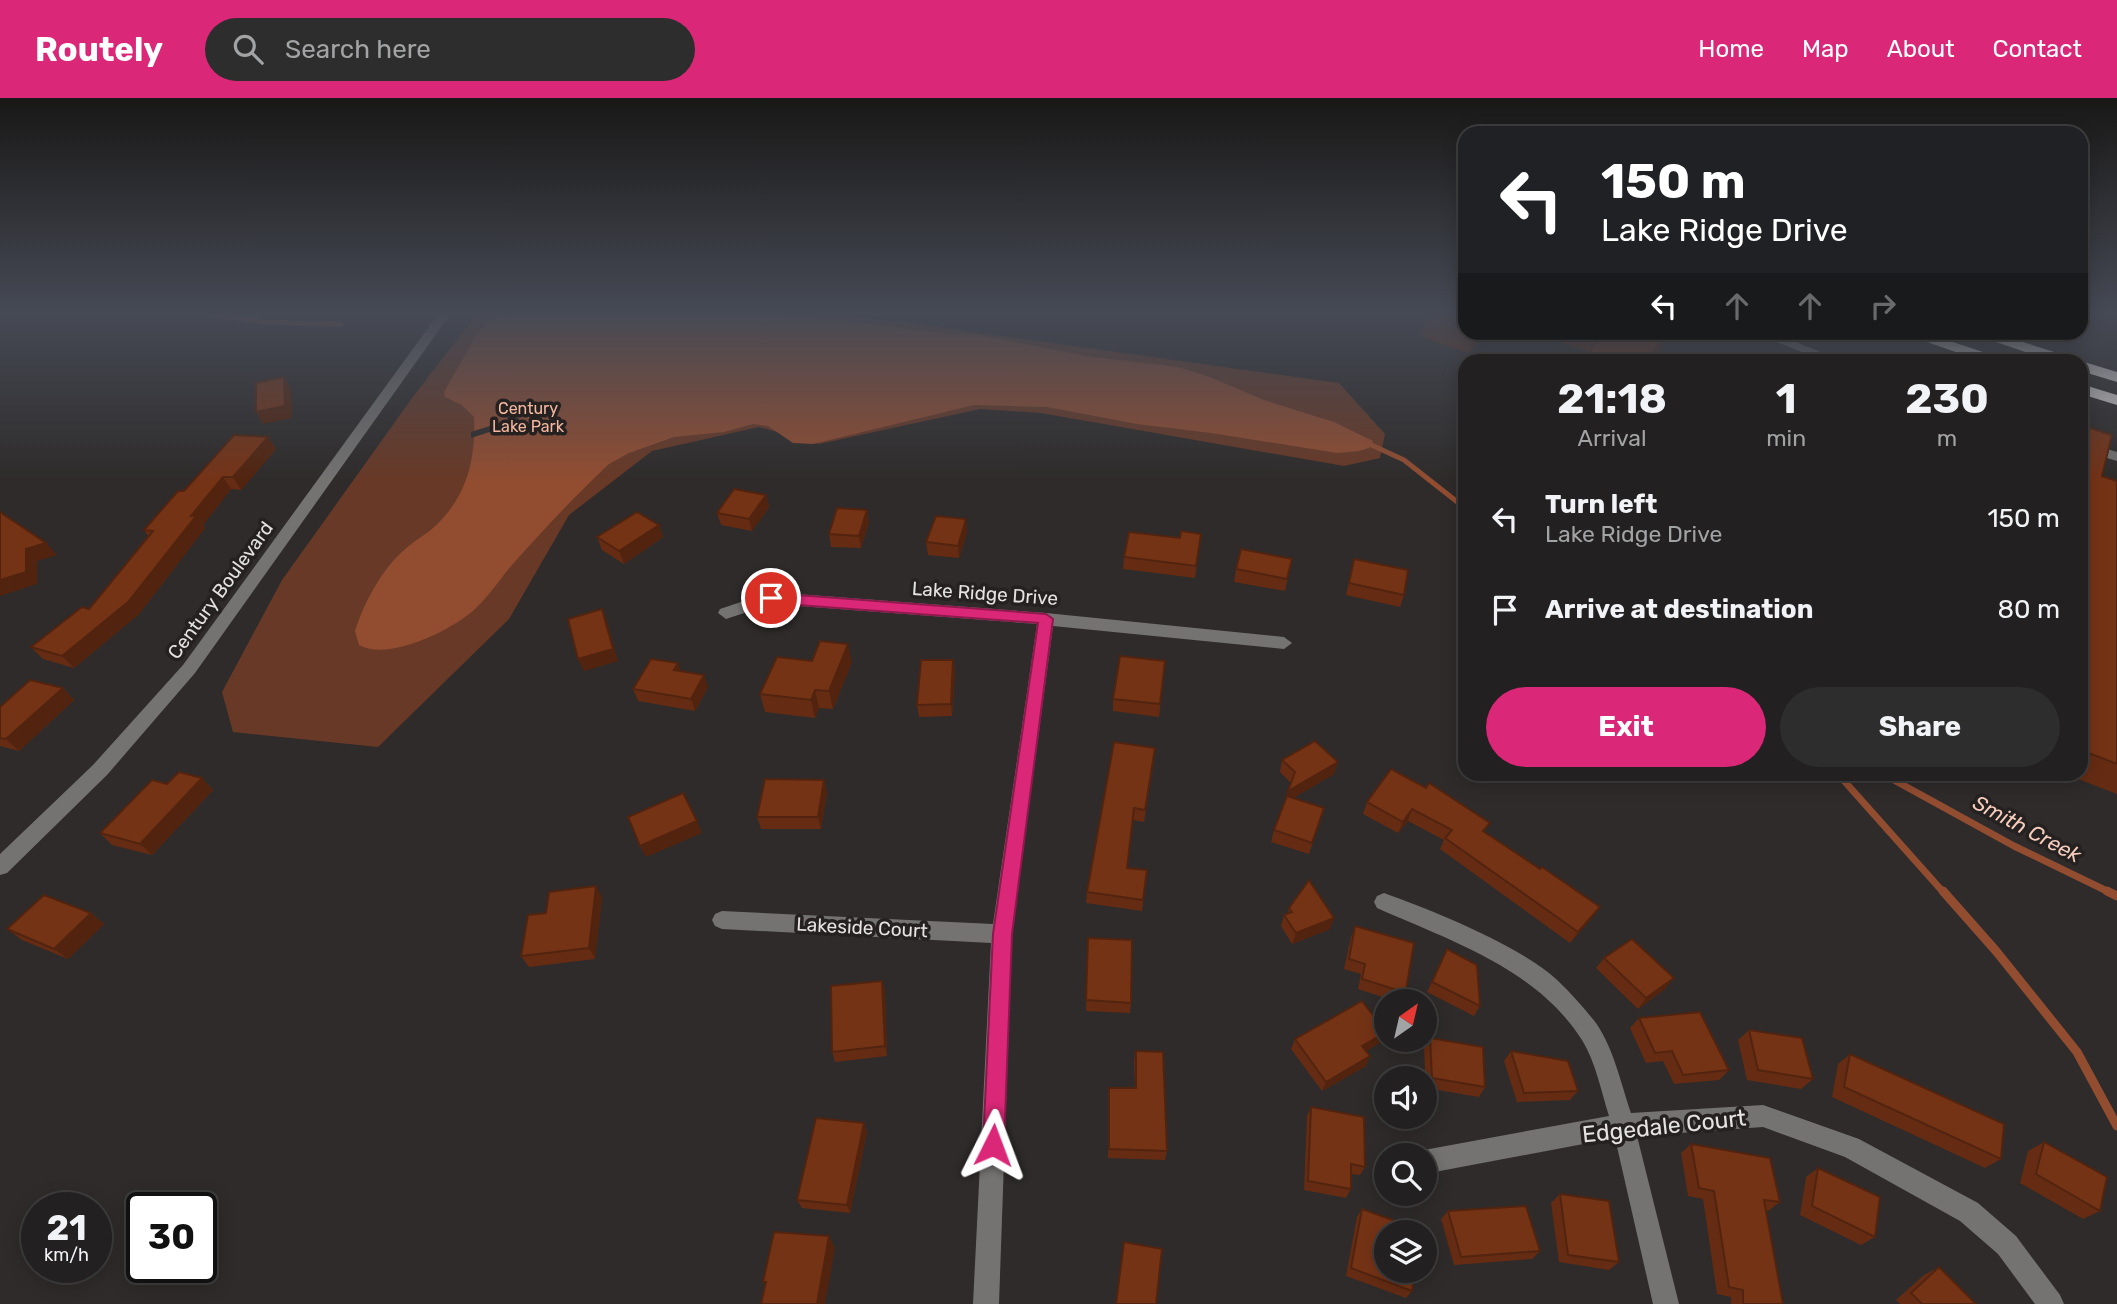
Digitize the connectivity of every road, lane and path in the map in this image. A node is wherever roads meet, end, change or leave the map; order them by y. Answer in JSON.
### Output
{"nodes":[{"id":1,"x":404,"y":369,"type":"edge"},
{"id":2,"x":2092,"y":369,"type":"edge"},
{"id":3,"x":2117,"y":377,"type":"edge"},
{"id":4,"x":2088,"y":390,"type":"edge"},
{"id":5,"x":2117,"y":400,"type":"edge"},
{"id":6,"x":2088,"y":447,"type":"edge"},
{"id":7,"x":2117,"y":457,"type":"edge"},
{"id":8,"x":726,"y":613,"type":"dead end"},
{"id":9,"x":1046,"y":619,"type":"junction"},
{"id":10,"x":1284,"y":643,"type":"dead end"},
{"id":11,"x":0,"y":867,"type":"edge"},
{"id":12,"x":1384,"y":902,"type":"dead end"},
{"id":13,"x":722,"y":920,"type":"dead end"},
{"id":14,"x":1002,"y":934,"type":"junction"},
{"id":15,"x":1623,"y":1125,"type":"junction"},
{"id":16,"x":1437,"y":1160,"type":"edge"},
{"id":17,"x":986,"y":1304,"type":"edge"},
{"id":18,"x":1666,"y":1304,"type":"edge"},
{"id":19,"x":2051,"y":1304,"type":"edge"}],
"edges":[{"from":1,"to":11,"type":"street","name":"Century Boulevard"},
{"from":2,"to":3,"type":"highway"},
{"from":4,"to":5,"type":"highway"},
{"from":6,"to":7,"type":"street"},
{"from":8,"to":9,"type":"street","name":"Lake Ridge Drive"},
{"from":9,"to":10,"type":"street","name":"Lake Ridge Drive"},
{"from":9,"to":14,"type":"street"},
{"from":12,"to":15,"type":"street"},
{"from":13,"to":14,"type":"street","name":"Lakeside Court"},
{"from":14,"to":17,"type":"street"},
{"from":15,"to":16,"type":"street","name":"Edgedale Court"},
{"from":15,"to":18,"type":"street"},
{"from":15,"to":19,"type":"street","name":"Edgedale Court"}]}
